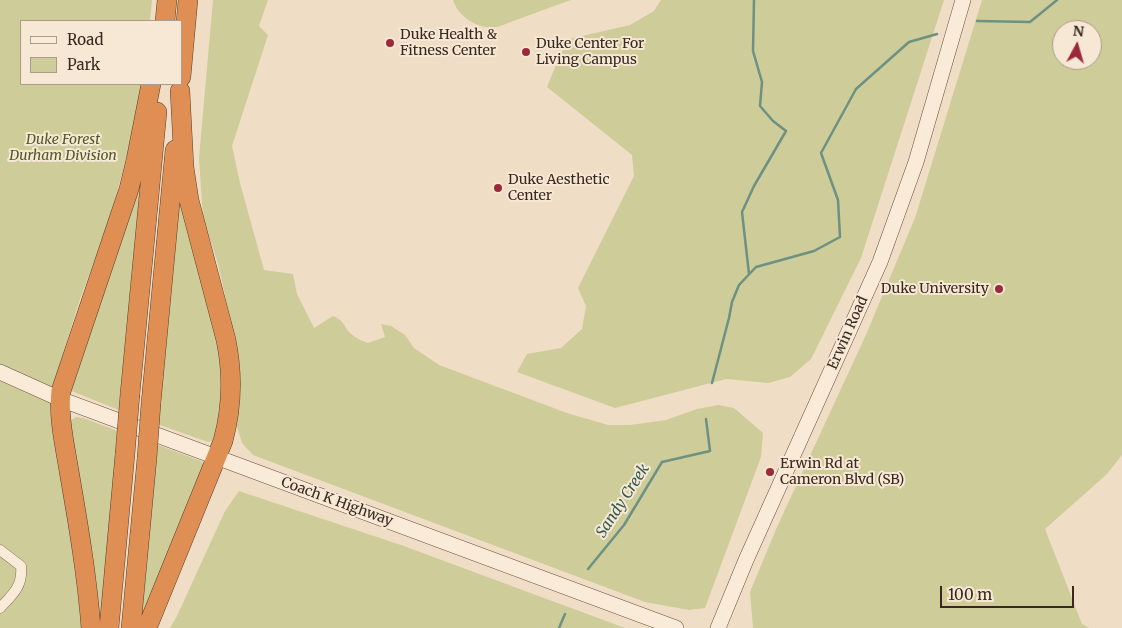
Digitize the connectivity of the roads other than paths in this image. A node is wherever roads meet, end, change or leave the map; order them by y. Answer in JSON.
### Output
{"nodes":[{"id":1,"x":167,"y":0,"type":"edge"},
{"id":2,"x":188,"y":0,"type":"edge"},
{"id":3,"x":963,"y":0,"type":"edge"},
{"id":4,"x":165,"y":20,"type":"edge"},
{"id":5,"x":182,"y":72,"type":"edge"},
{"id":6,"x":151,"y":85,"type":"edge"},
{"id":7,"x":160,"y":85,"type":"edge"},
{"id":8,"x":181,"y":85,"type":"edge"},
{"id":9,"x":181,"y":85,"type":"edge"},
{"id":10,"x":0,"y":372,"type":"edge"},
{"id":11,"x":60,"y":399,"type":"junction"},
{"id":12,"x":216,"y":457,"type":"junction"},
{"id":13,"x":0,"y":550,"type":"edge"},
{"id":14,"x":0,"y":608,"type":"edge"},
{"id":15,"x":91,"y":628,"type":"edge"},
{"id":16,"x":109,"y":628,"type":"edge"},
{"id":17,"x":131,"y":628,"type":"edge"},
{"id":18,"x":148,"y":628,"type":"edge"},
{"id":19,"x":676,"y":628,"type":"edge"},
{"id":20,"x":718,"y":628,"type":"edge"}],
"edges":[{"from":1,"to":4,"type":"highway"},
{"from":2,"to":5,"type":"highway"},
{"from":3,"to":20,"type":"main road","name":"Erwin Road"},
{"from":6,"to":11,"type":"highway"},
{"from":7,"to":16,"type":"highway","bridge":true},
{"from":8,"to":17,"type":"highway","bridge":true},
{"from":9,"to":12,"type":"highway"},
{"from":10,"to":11,"type":"main road","name":"Coach K Highway"},
{"from":11,"to":12,"type":"main road","name":"Coach K Highway"},
{"from":11,"to":15,"type":"highway"},
{"from":12,"to":18,"type":"highway"},
{"from":12,"to":19,"type":"main road","name":"Coach K Highway"},
{"from":13,"to":14,"type":"street"}]}
